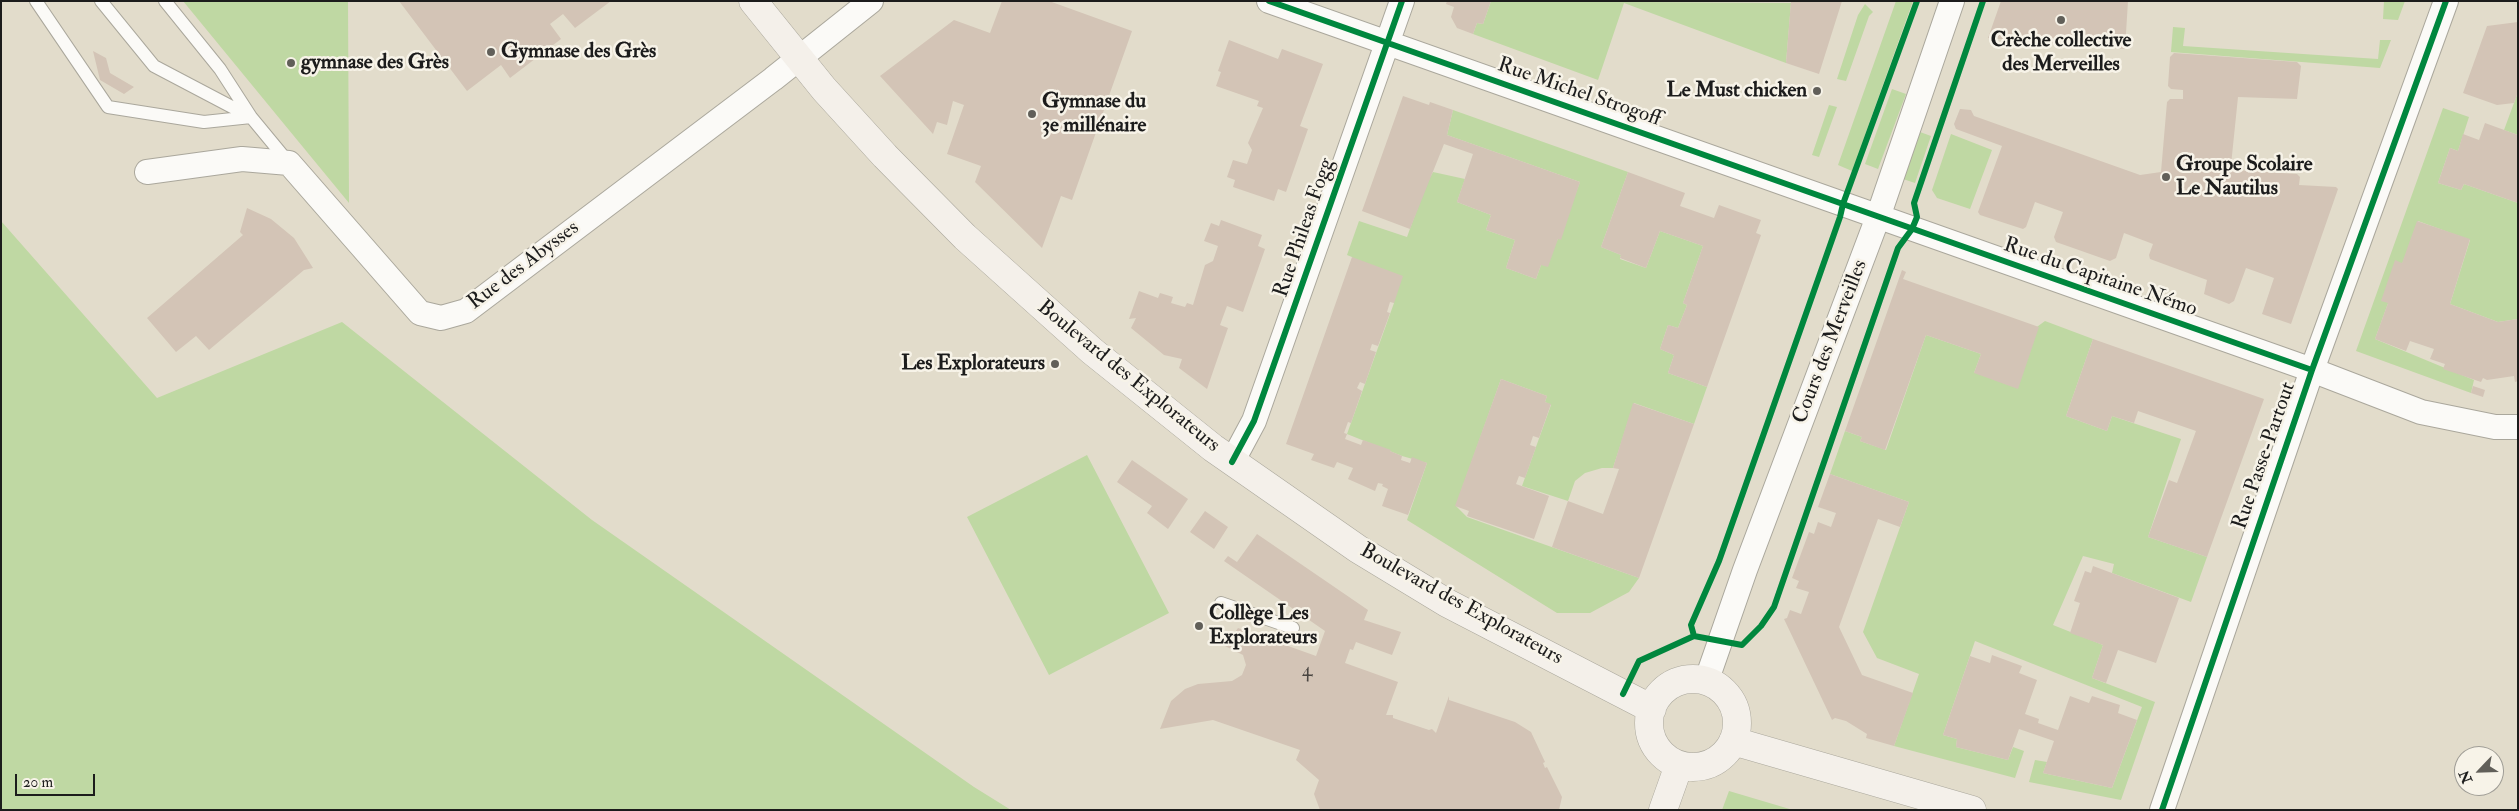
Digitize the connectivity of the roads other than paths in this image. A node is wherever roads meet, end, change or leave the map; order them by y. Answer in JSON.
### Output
{"nodes":[{"id":1,"x":36,"y":1,"type":"edge"},
{"id":2,"x":101,"y":1,"type":"edge"},
{"id":3,"x":165,"y":1,"type":"edge"},
{"id":4,"x":753,"y":1,"type":"edge"},
{"id":5,"x":871,"y":1,"type":"edge"},
{"id":6,"x":1270,"y":1,"type":"edge"},
{"id":7,"x":1402,"y":1,"type":"edge"},
{"id":8,"x":1952,"y":1,"type":"edge"},
{"id":9,"x":2446,"y":1,"type":"edge"},
{"id":10,"x":1387,"y":43,"type":"junction"},
{"id":11,"x":798,"y":60,"type":"junction"},
{"id":12,"x":251,"y":117,"type":"junction"},
{"id":13,"x":289,"y":163,"type":"junction"},
{"id":14,"x":147,"y":172,"type":"dead end"},
{"id":15,"x":1878,"y":217,"type":"junction"},
{"id":16,"x":2312,"y":370,"type":"junction"},
{"id":17,"x":2518,"y":427,"type":"edge"},
{"id":18,"x":1232,"y":462,"type":"junction"},
{"id":19,"x":1221,"y":603,"type":"dead end"},
{"id":20,"x":1293,"y":628,"type":"dead end"},
{"id":21,"x":1706,"y":682,"type":"junction"},
{"id":22,"x":1652,"y":708,"type":"junction"},
{"id":23,"x":1733,"y":741,"type":"junction"},
{"id":24,"x":1679,"y":765,"type":"junction"},
{"id":25,"x":1663,"y":810,"type":"edge"},
{"id":26,"x":1972,"y":810,"type":"edge"},
{"id":27,"x":2162,"y":810,"type":"edge"}],
"edges":[{"from":1,"to":12,"type":"lane"},
{"from":2,"to":12,"type":"lane"},
{"from":3,"to":12,"type":"lane"},
{"from":4,"to":11,"type":"street","name":"Boulevard des Explorateurs"},
{"from":5,"to":11,"type":"street"},
{"from":6,"to":10,"type":"street","name":"Rue Michel Strogoff"},
{"from":7,"to":10,"type":"street","name":"Rue Phileas Fogg"},
{"from":8,"to":15,"type":"street","name":"Cours des Merveilles"},
{"from":9,"to":16,"type":"street","name":"Rue Passe-Partout"},
{"from":10,"to":15,"type":"street","name":"Rue Michel Strogoff"},
{"from":10,"to":18,"type":"street","name":"Rue Phileas Fogg"},
{"from":11,"to":13,"type":"street","name":"Rue des Abysses"},
{"from":11,"to":18,"type":"street","name":"Boulevard des Explorateurs"},
{"from":12,"to":13,"type":"lane"},
{"from":13,"to":14,"type":"street"},
{"from":15,"to":16,"type":"street","name":"Rue du Capitaine Némo"},
{"from":15,"to":21,"type":"street","name":"Cours des Merveilles"},
{"from":16,"to":17,"type":"street","name":"Rue du Capitaine Némo"},
{"from":16,"to":27,"type":"street","name":"Rue Passe-Partout"},
{"from":18,"to":22,"type":"street","name":"Boulevard des Explorateurs"},
{"from":19,"to":20,"type":"lane"},
{"from":21,"to":22,"type":"street"},
{"from":21,"to":23,"type":"street"},
{"from":22,"to":24,"type":"street"},
{"from":23,"to":24,"type":"street"},
{"from":23,"to":26,"type":"street"},
{"from":24,"to":25,"type":"street"}]}
